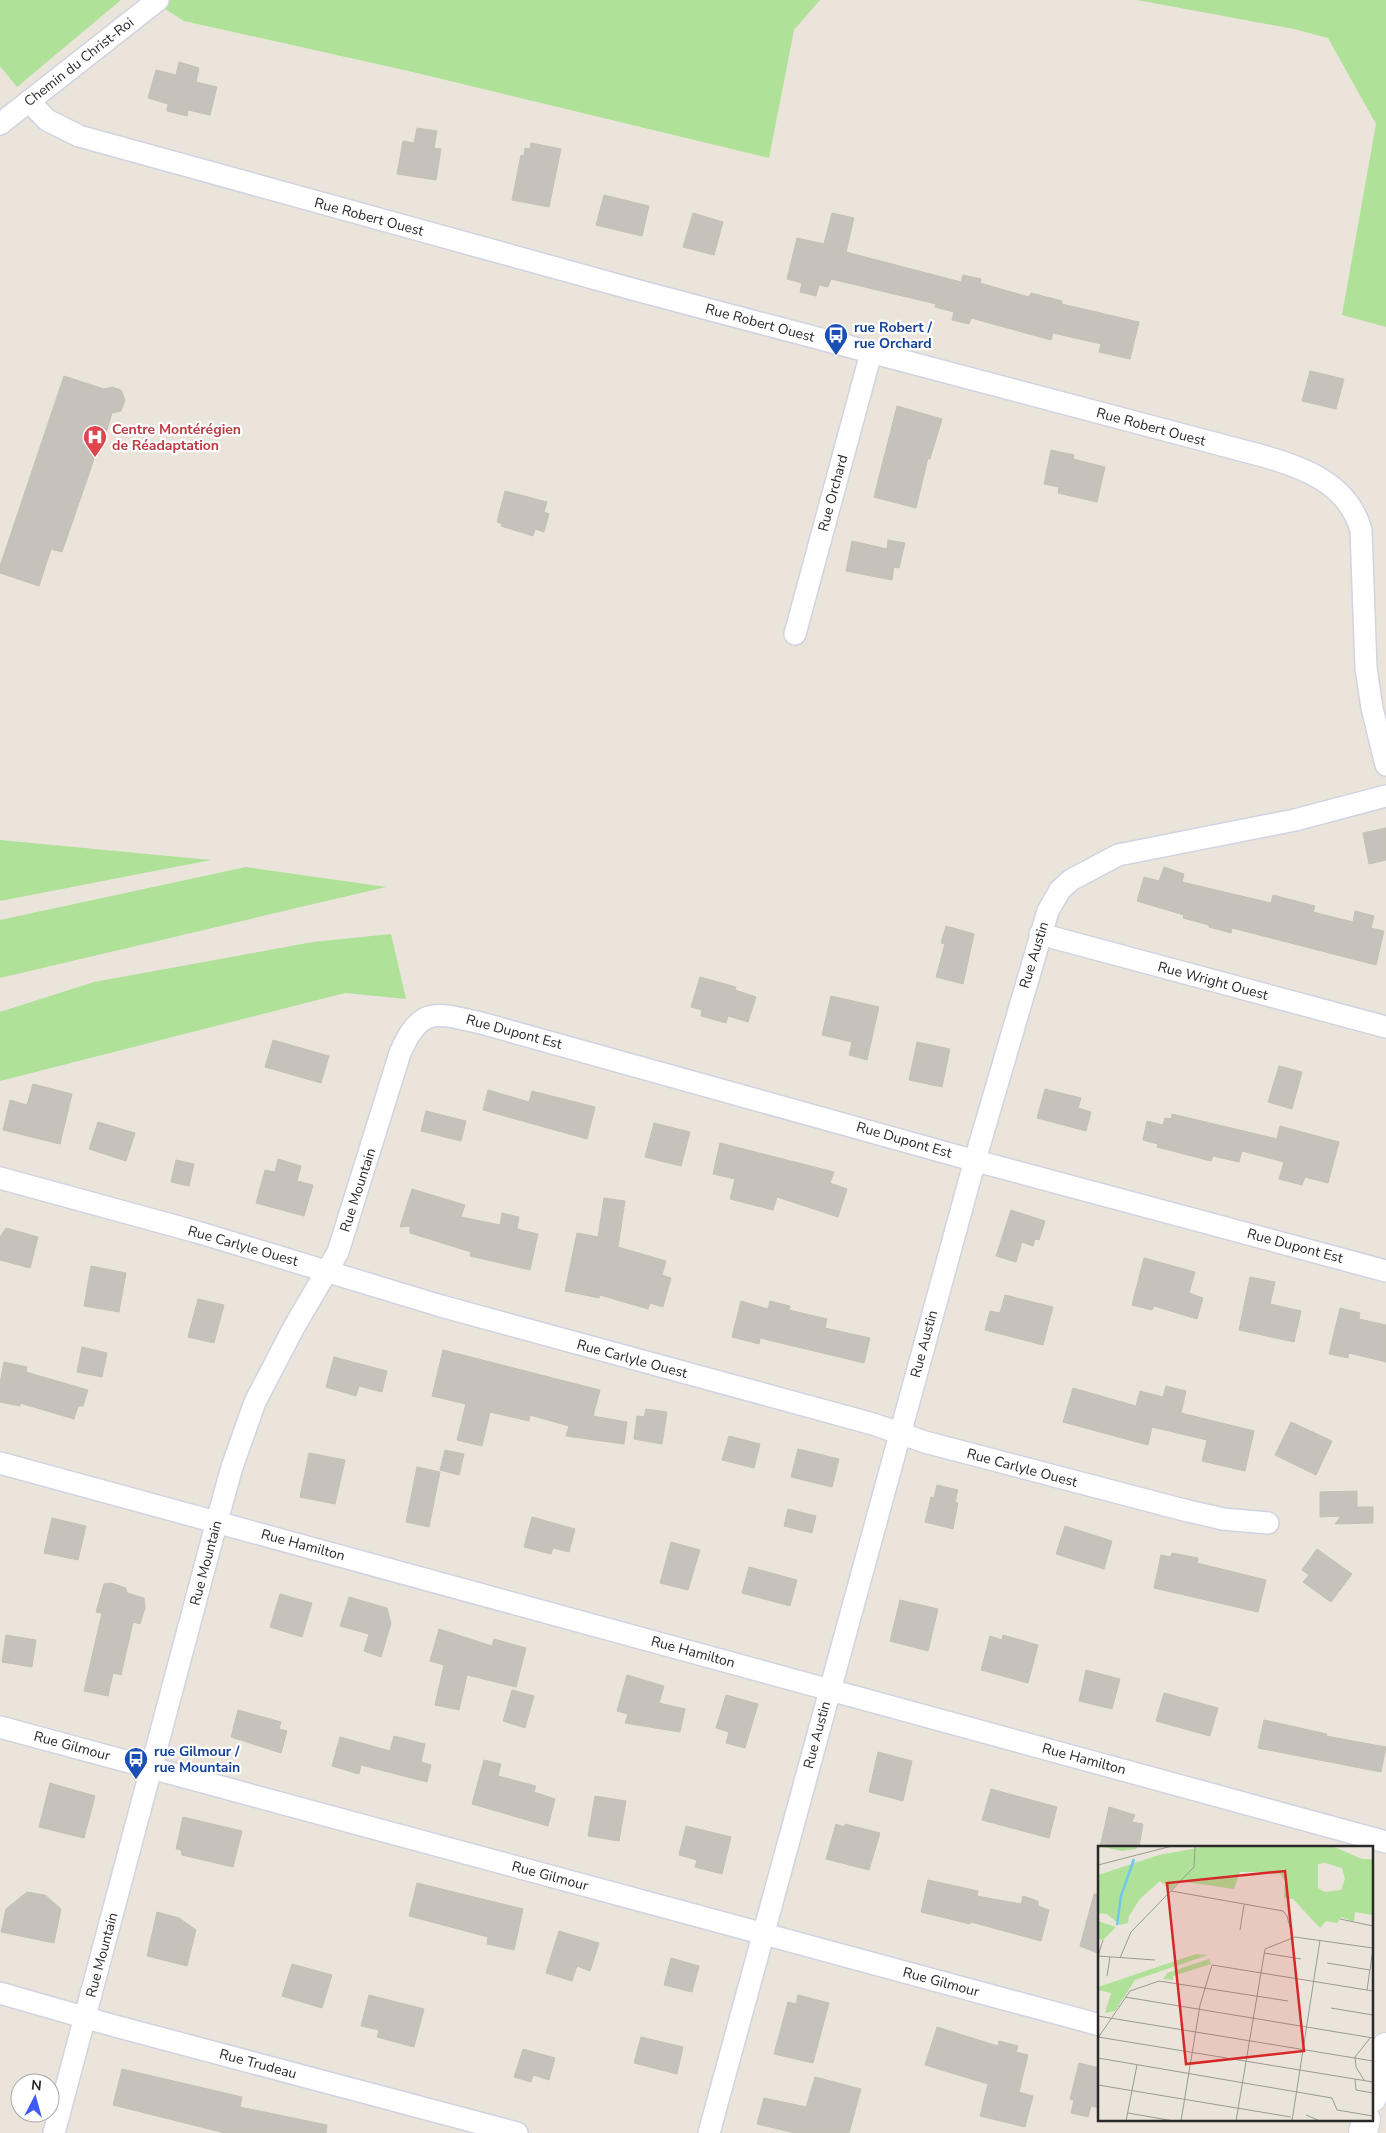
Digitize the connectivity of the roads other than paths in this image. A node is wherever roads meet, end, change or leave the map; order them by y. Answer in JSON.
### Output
{"nodes":[{"id":1,"x":158,"y":0,"type":"edge"},
{"id":2,"x":30,"y":101,"type":"junction"},
{"id":3,"x":0,"y":124,"type":"edge"},
{"id":4,"x":871,"y":353,"type":"junction"},
{"id":5,"x":794,"y":634,"type":"dead end"},
{"id":6,"x":1386,"y":765,"type":"edge"},
{"id":7,"x":1386,"y":796,"type":"edge"},
{"id":8,"x":1040,"y":934,"type":"junction"},
{"id":9,"x":422,"y":1018,"type":"joint"},
{"id":10,"x":1386,"y":1027,"type":"edge"},
{"id":11,"x":975,"y":1160,"type":"junction"},
{"id":12,"x":0,"y":1178,"type":"edge"},
{"id":13,"x":1386,"y":1271,"type":"edge"},
{"id":14,"x":327,"y":1272,"type":"junction"},
{"id":15,"x":900,"y":1433,"type":"junction"},
{"id":16,"x":0,"y":1463,"type":"edge"},
{"id":17,"x":217,"y":1521,"type":"junction"},
{"id":18,"x":1268,"y":1523,"type":"dead end"},
{"id":19,"x":830,"y":1690,"type":"junction"},
{"id":20,"x":0,"y":1727,"type":"edge"},
{"id":21,"x":152,"y":1767,"type":"junction"},
{"id":22,"x":1386,"y":1842,"type":"edge"},
{"id":23,"x":762,"y":1934,"type":"junction"},
{"id":24,"x":0,"y":1993,"type":"edge"},
{"id":25,"x":85,"y":2017,"type":"junction"},
{"id":26,"x":1098,"y":2024,"type":"edge"},
{"id":27,"x":1386,"y":2047,"type":"edge"},
{"id":28,"x":1374,"y":2091,"type":"edge"},
{"id":29,"x":1366,"y":2120,"type":"edge"},
{"id":30,"x":54,"y":2133,"type":"edge"},
{"id":31,"x":518,"y":2133,"type":"edge"},
{"id":32,"x":709,"y":2133,"type":"edge"},
{"id":33,"x":1363,"y":2133,"type":"edge"}],
"edges":[{"from":1,"to":2,"type":"street","name":"Chemin du Christ-Roi"},
{"from":2,"to":3,"type":"street","name":"Chemin du Christ-Roi"},
{"from":2,"to":4,"type":"street","name":"Rue Robert Ouest"},
{"from":4,"to":5,"type":"street","name":"Rue Orchard"},
{"from":4,"to":6,"type":"street","name":"Rue Robert Ouest"},
{"from":7,"to":8,"type":"street","name":"Rue Austin"},
{"from":8,"to":10,"type":"street","name":"Rue Wright Ouest"},
{"from":8,"to":11,"type":"street","name":"Rue Austin"},
{"from":9,"to":11,"type":"street","name":"Rue Dupont Est"},
{"from":9,"to":14,"type":"street","name":"Rue Mountain"},
{"from":11,"to":13,"type":"street","name":"Rue Dupont Est"},
{"from":11,"to":15,"type":"street","name":"Rue Austin"},
{"from":12,"to":14,"type":"street","name":"Rue Carlyle Ouest"},
{"from":14,"to":15,"type":"street","name":"Rue Carlyle Ouest"},
{"from":14,"to":17,"type":"street","name":"Rue Mountain"},
{"from":15,"to":18,"type":"street","name":"Rue Carlyle Ouest"},
{"from":15,"to":19,"type":"street","name":"Rue Austin"},
{"from":16,"to":17,"type":"street","name":"Rue Hamilton"},
{"from":17,"to":19,"type":"street","name":"Rue Hamilton"},
{"from":17,"to":21,"type":"street","name":"Rue Mountain"},
{"from":19,"to":22,"type":"street","name":"Rue Hamilton"},
{"from":19,"to":23,"type":"street","name":"Rue Austin"},
{"from":20,"to":21,"type":"street","name":"Rue Gilmour"},
{"from":21,"to":23,"type":"street","name":"Rue Gilmour"},
{"from":21,"to":25,"type":"street","name":"Rue Mountain"},
{"from":23,"to":26,"type":"street","name":"Rue Gilmour"},
{"from":23,"to":32,"type":"street","name":"Rue Austin"},
{"from":24,"to":25,"type":"street","name":"Rue Trudeau"},
{"from":25,"to":30,"type":"street","name":"Rue Mountain"},
{"from":25,"to":31,"type":"street","name":"Rue Trudeau"},
{"from":27,"to":28,"type":"street"},
{"from":29,"to":33,"type":"street"}]}
